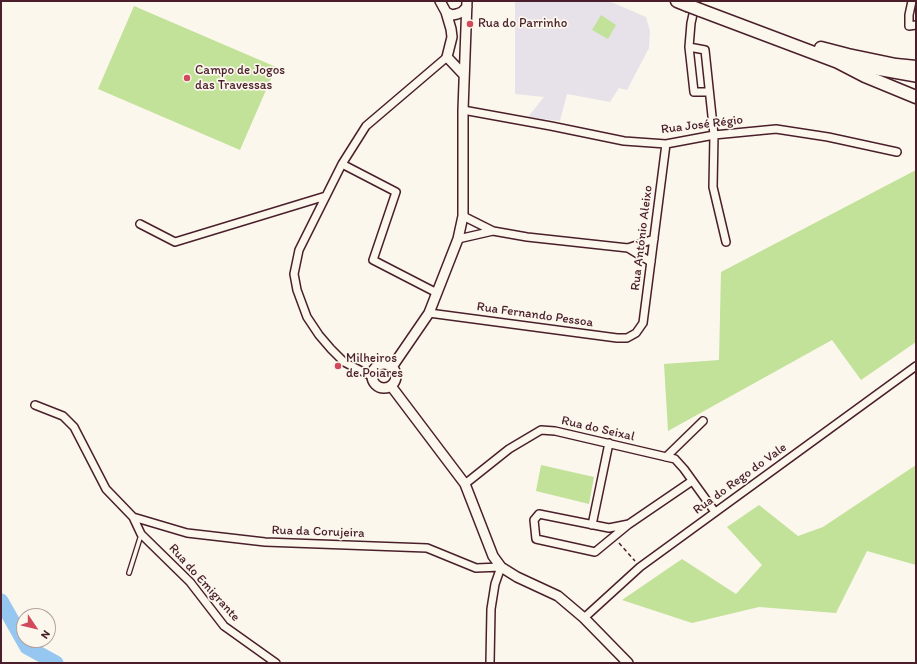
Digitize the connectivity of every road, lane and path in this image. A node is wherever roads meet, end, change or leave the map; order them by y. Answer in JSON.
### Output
{"nodes":[{"id":1,"x":440,"y":1,"type":"edge"},
{"id":2,"x":912,"y":1,"type":"edge"},
{"id":3,"x":467,"y":4,"type":"edge"},
{"id":4,"x":693,"y":4,"type":"edge"},
{"id":5,"x":446,"y":12,"type":"junction"},
{"id":6,"x":916,"y":25,"type":"edge"},
{"id":7,"x":689,"y":47,"type":"junction"},
{"id":8,"x":447,"y":57,"type":"junction"},
{"id":9,"x":838,"y":62,"type":"junction"},
{"id":10,"x":916,"y":68,"type":"edge"},
{"id":11,"x":463,"y":74,"type":"junction"},
{"id":12,"x":916,"y":76,"type":"edge"},
{"id":13,"x":709,"y":92,"type":"junction"},
{"id":14,"x":916,"y":97,"type":"edge"},
{"id":15,"x":463,"y":110,"type":"junction"},
{"id":16,"x":714,"y":135,"type":"junction"},
{"id":17,"x":666,"y":144,"type":"junction"},
{"id":18,"x":897,"y":152,"type":"dead end"},
{"id":19,"x":342,"y":164,"type":"junction"},
{"id":20,"x":326,"y":196,"type":"junction"},
{"id":21,"x":463,"y":216,"type":"junction"},
{"id":22,"x":140,"y":224,"type":"dead end"},
{"id":23,"x":493,"y":231,"type":"junction"},
{"id":24,"x":458,"y":239,"type":"junction"},
{"id":25,"x":654,"y":239,"type":"junction"},
{"id":26,"x":726,"y":242,"type":"dead end"},
{"id":27,"x":628,"y":248,"type":"junction"},
{"id":28,"x":651,"y":262,"type":"junction"},
{"id":29,"x":436,"y":294,"type":"junction"},
{"id":30,"x":429,"y":313,"type":"junction"},
{"id":31,"x":636,"y":333,"type":"joint"},
{"id":32,"x":916,"y":366,"type":"edge"},
{"id":33,"x":392,"y":367,"type":"junction"},
{"id":34,"x":373,"y":377,"type":"junction"},
{"id":35,"x":391,"y":386,"type":"junction"},
{"id":36,"x":35,"y":405,"type":"dead end"},
{"id":37,"x":703,"y":421,"type":"dead end"},
{"id":38,"x":609,"y":443,"type":"junction"},
{"id":39,"x":666,"y":457,"type":"junction"},
{"id":40,"x":692,"y":481,"type":"junction"},
{"id":41,"x":465,"y":484,"type":"junction"},
{"id":42,"x":715,"y":512,"type":"junction"},
{"id":43,"x":133,"y":517,"type":"junction"},
{"id":44,"x":630,"y":524,"type":"junction"},
{"id":45,"x":592,"y":525,"type":"junction"},
{"id":46,"x":141,"y":534,"type":"junction"},
{"id":47,"x":614,"y":537,"type":"junction"},
{"id":48,"x":501,"y":567,"type":"junction"},
{"id":49,"x":640,"y":567,"type":"junction"},
{"id":50,"x":129,"y":573,"type":"dead end"},
{"id":51,"x":584,"y":618,"type":"junction"},
{"id":52,"x":276,"y":663,"type":"edge"},
{"id":53,"x":490,"y":663,"type":"edge"},
{"id":54,"x":628,"y":663,"type":"edge"}],
"edges":[{"from":1,"to":5,"type":"street"},
{"from":2,"to":6,"type":"street"},
{"from":3,"to":5,"type":"street"},
{"from":3,"to":11,"type":"street"},
{"from":4,"to":7,"type":"street"},
{"from":4,"to":9,"type":"highway"},
{"from":4,"to":10,"type":"highway"},
{"from":5,"to":8,"type":"street"},
{"from":7,"to":13,"type":"street"},
{"from":7,"to":13,"type":"street"},
{"from":8,"to":11,"type":"street"},
{"from":8,"to":19,"type":"street"},
{"from":9,"to":12,"type":"main road"},
{"from":9,"to":14,"type":"highway"},
{"from":11,"to":15,"type":"street"},
{"from":13,"to":16,"type":"street"},
{"from":15,"to":17,"type":"street","name":"Rua José Régio"},
{"from":15,"to":21,"type":"street"},
{"from":16,"to":17,"type":"street","name":"Rua José Régio"},
{"from":16,"to":18,"type":"street","name":"Rua José Régio"},
{"from":16,"to":26,"type":"street"},
{"from":17,"to":25,"type":"street","name":"Rua António Aleixo"},
{"from":19,"to":20,"type":"street"},
{"from":19,"to":29,"type":"street"},
{"from":20,"to":22,"type":"street"},
{"from":20,"to":34,"type":"street"},
{"from":21,"to":23,"type":"street"},
{"from":21,"to":24,"type":"street"},
{"from":23,"to":24,"type":"street"},
{"from":23,"to":27,"type":"street"},
{"from":24,"to":29,"type":"street"},
{"from":25,"to":27,"type":"street"},
{"from":25,"to":28,"type":"street","name":"Rua António Aleixo"},
{"from":27,"to":28,"type":"street"},
{"from":28,"to":31,"type":"street","name":"Rua António Aleixo"},
{"from":29,"to":30,"type":"street"},
{"from":30,"to":31,"type":"street","name":"Rua Fernando Pessoa"},
{"from":30,"to":33,"type":"street"},
{"from":32,"to":42,"type":"street","name":"Rua do Rego do Vale"},
{"from":33,"to":34,"type":"street"},
{"from":33,"to":35,"type":"street"},
{"from":34,"to":35,"type":"street"},
{"from":35,"to":41,"type":"street"},
{"from":36,"to":43,"type":"street","name":"Rua do Emigrante"},
{"from":37,"to":39,"type":"street"},
{"from":38,"to":39,"type":"street","name":"Rua do Seixal"},
{"from":38,"to":41,"type":"street","name":"Rua do Seixal"},
{"from":38,"to":45,"type":"street"},
{"from":39,"to":40,"type":"street","name":"Rua do Seixal"},
{"from":40,"to":42,"type":"street","name":"Rua do Seixal"},
{"from":40,"to":44,"type":"street"},
{"from":41,"to":48,"type":"street"},
{"from":42,"to":49,"type":"street","name":"Rua do Rego do Vale"},
{"from":43,"to":46,"type":"street","name":"Rua do Emigrante"},
{"from":43,"to":48,"type":"street","name":"Rua da Corujeira"},
{"from":44,"to":45,"type":"street"},
{"from":44,"to":47,"type":"street"},
{"from":45,"to":47,"type":"street"},
{"from":46,"to":50,"type":"lane"},
{"from":46,"to":52,"type":"street","name":"Rua do Emigrante"},
{"from":47,"to":49,"type":"path"},
{"from":48,"to":51,"type":"street"},
{"from":48,"to":53,"type":"street"},
{"from":49,"to":51,"type":"street","name":"Rua do Rego do Vale"},
{"from":51,"to":54,"type":"street"}]}
